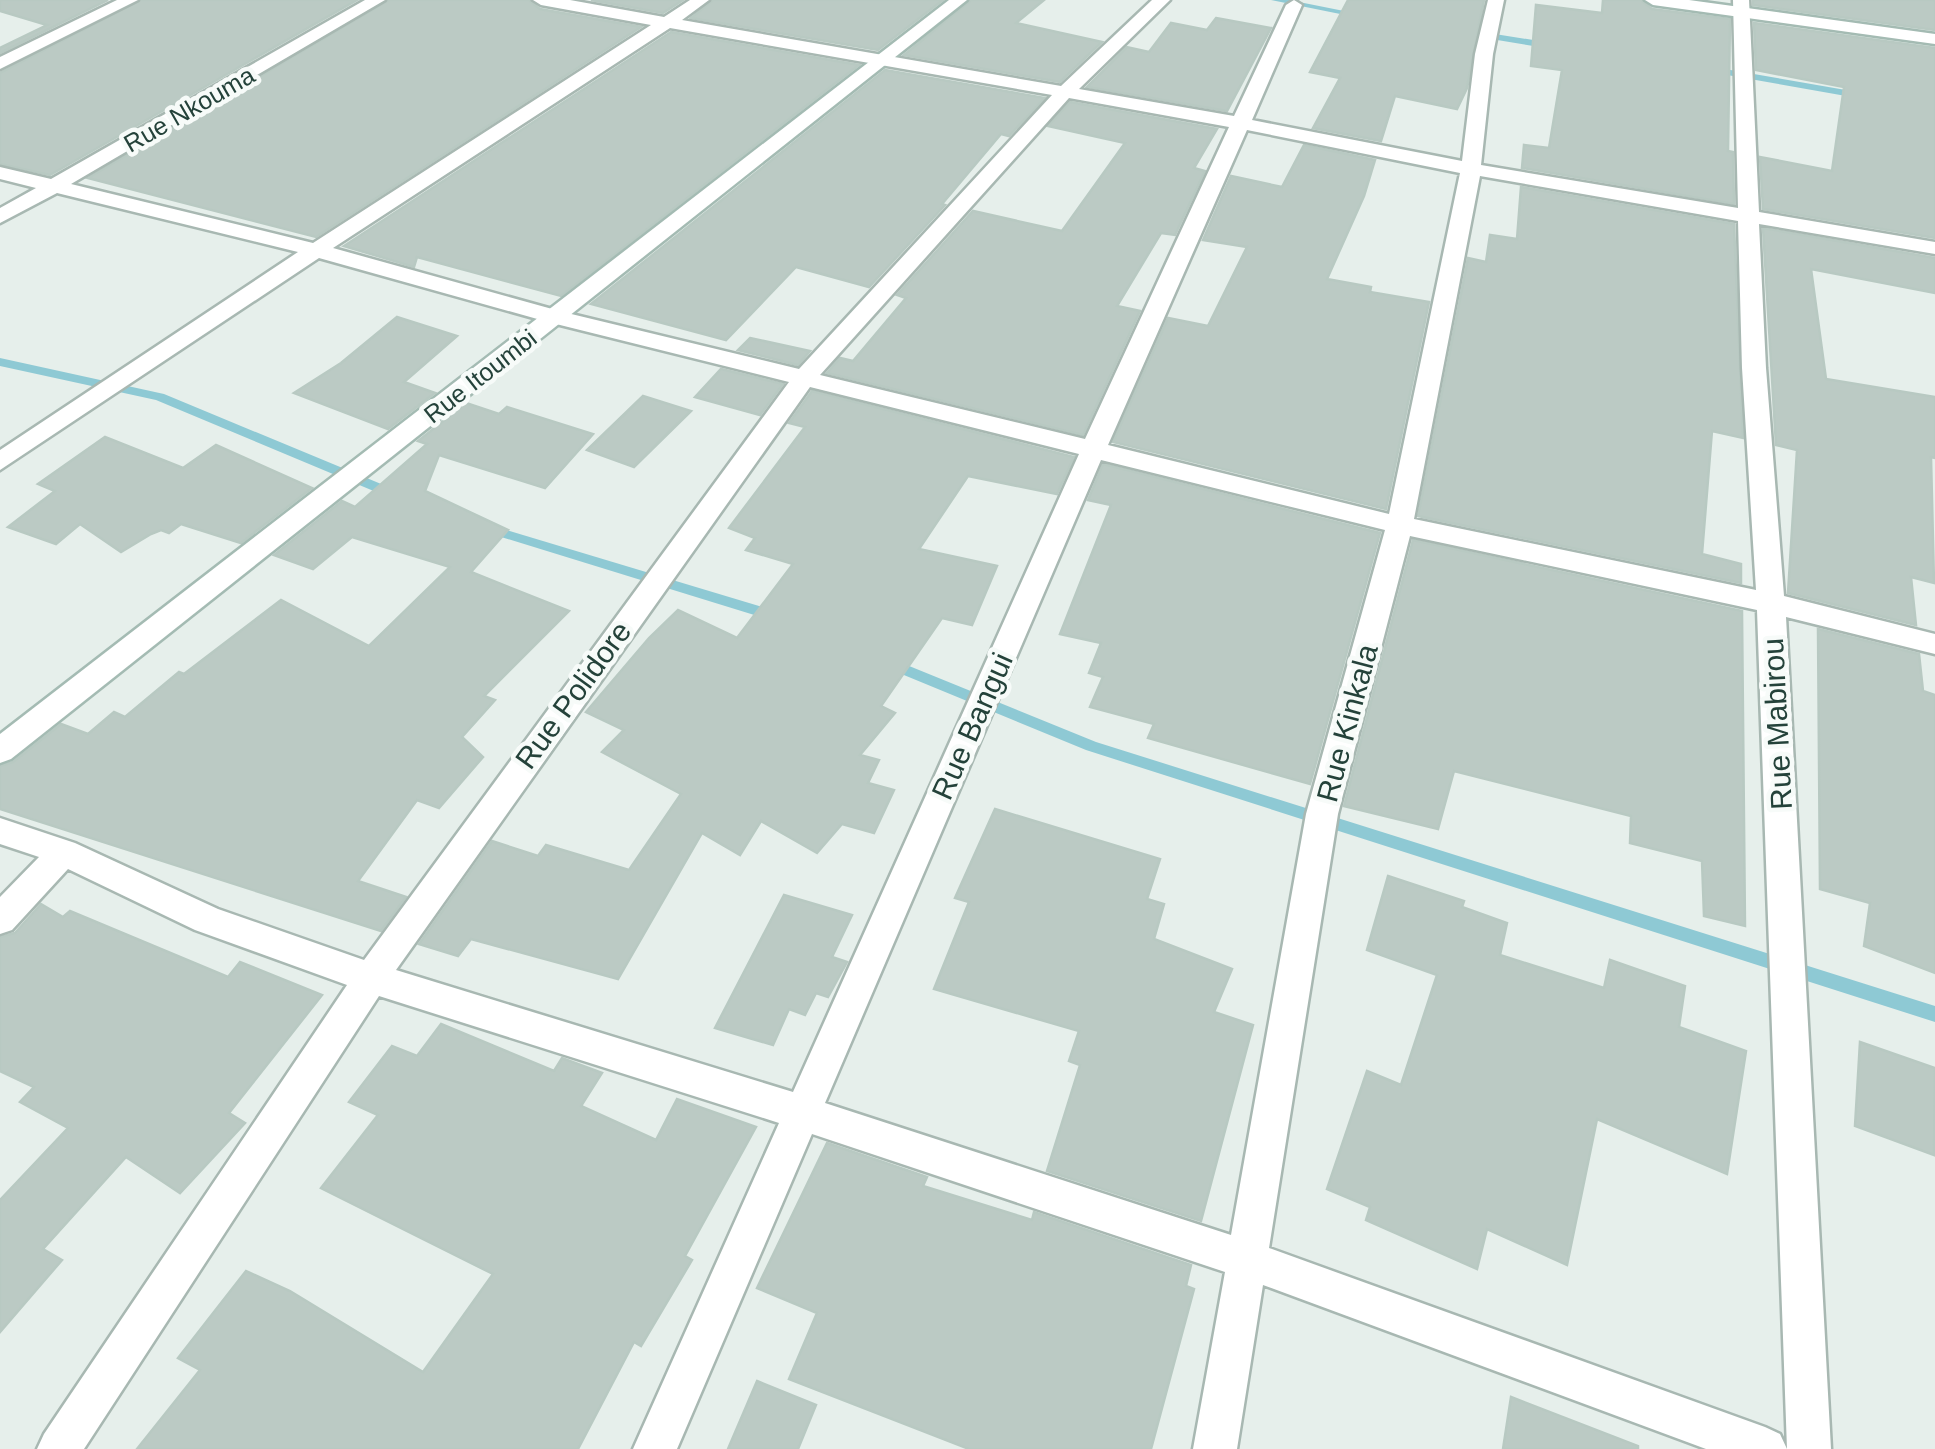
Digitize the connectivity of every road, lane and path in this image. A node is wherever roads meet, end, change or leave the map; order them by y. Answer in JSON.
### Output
{"nodes":[{"id":1,"x":130,"y":0,"type":"edge"},
{"id":2,"x":377,"y":0,"type":"edge"},
{"id":3,"x":541,"y":0,"type":"edge"},
{"id":4,"x":702,"y":0,"type":"edge"},
{"id":5,"x":959,"y":0,"type":"edge"},
{"id":6,"x":1162,"y":0,"type":"edge"},
{"id":7,"x":1496,"y":0,"type":"edge"},
{"id":8,"x":1654,"y":0,"type":"edge"},
{"id":9,"x":1294,"y":5,"type":"dead end"},
{"id":10,"x":1741,"y":7,"type":"edge"},
{"id":11,"x":666,"y":22,"type":"junction"},
{"id":12,"x":1935,"y":39,"type":"edge"},
{"id":13,"x":881,"y":62,"type":"junction"},
{"id":14,"x":0,"y":64,"type":"edge"},
{"id":15,"x":1064,"y":92,"type":"junction"},
{"id":16,"x":1240,"y":123,"type":"junction"},
{"id":17,"x":1471,"y":169,"type":"junction"},
{"id":18,"x":0,"y":174,"type":"edge"},
{"id":19,"x":54,"y":187,"type":"junction"},
{"id":20,"x":1750,"y":216,"type":"junction"},
{"id":21,"x":0,"y":217,"type":"edge"},
{"id":22,"x":1935,"y":248,"type":"edge"},
{"id":23,"x":316,"y":250,"type":"junction"},
{"id":24,"x":556,"y":317,"type":"junction"},
{"id":25,"x":804,"y":378,"type":"junction"},
{"id":26,"x":1093,"y":450,"type":"junction"},
{"id":27,"x":0,"y":462,"type":"edge"},
{"id":28,"x":1400,"y":525,"type":"junction"},
{"id":29,"x":1771,"y":603,"type":"junction"},
{"id":30,"x":1935,"y":644,"type":"edge"},
{"id":31,"x":0,"y":751,"type":"edge"},
{"id":32,"x":0,"y":832,"type":"edge"},
{"id":33,"x":64,"y":852,"type":"junction"},
{"id":34,"x":0,"y":920,"type":"edge"},
{"id":35,"x":371,"y":978,"type":"junction"},
{"id":36,"x":803,"y":1113,"type":"junction"},
{"id":37,"x":1248,"y":1260,"type":"junction"},
{"id":38,"x":60,"y":1449,"type":"edge"},
{"id":39,"x":654,"y":1449,"type":"edge"},
{"id":40,"x":1215,"y":1449,"type":"edge"},
{"id":41,"x":1765,"y":1449,"type":"edge"},
{"id":42,"x":1809,"y":1449,"type":"edge"}],
"edges":[{"from":1,"to":14,"type":"street"},
{"from":2,"to":19,"type":"street","name":"Rue Nkouma"},
{"from":3,"to":11,"type":"street"},
{"from":4,"to":11,"type":"street"},
{"from":5,"to":13,"type":"street","name":"Rue Itoumbi"},
{"from":6,"to":15,"type":"street","name":"Rue Polidore"},
{"from":7,"to":17,"type":"street","name":"Rue Kinkala"},
{"from":8,"to":10,"type":"street"},
{"from":9,"to":16,"type":"street","name":"Rue Bangui"},
{"from":10,"to":12,"type":"street"},
{"from":10,"to":20,"type":"street","name":"Rue Mabirou"},
{"from":11,"to":13,"type":"street"},
{"from":11,"to":23,"type":"street"},
{"from":13,"to":15,"type":"street"},
{"from":13,"to":24,"type":"street","name":"Rue Itoumbi"},
{"from":15,"to":16,"type":"street"},
{"from":15,"to":25,"type":"street","name":"Rue Polidore"},
{"from":16,"to":17,"type":"street"},
{"from":16,"to":26,"type":"street","name":"Rue Bangui"},
{"from":17,"to":20,"type":"street"},
{"from":17,"to":28,"type":"street","name":"Rue Kinkala"},
{"from":18,"to":19,"type":"street"},
{"from":19,"to":21,"type":"street","name":"Rue Nkouma"},
{"from":19,"to":23,"type":"street"},
{"from":20,"to":22,"type":"street"},
{"from":20,"to":29,"type":"street","name":"Rue Mabirou"},
{"from":23,"to":24,"type":"street"},
{"from":23,"to":27,"type":"street"},
{"from":24,"to":25,"type":"street"},
{"from":24,"to":31,"type":"street","name":"Rue Itoumbi"},
{"from":25,"to":26,"type":"street"},
{"from":25,"to":35,"type":"street","name":"Rue Polidore"},
{"from":26,"to":28,"type":"street"},
{"from":26,"to":36,"type":"street","name":"Rue Bangui"},
{"from":28,"to":29,"type":"street"},
{"from":28,"to":37,"type":"street","name":"Rue Kinkala"},
{"from":29,"to":30,"type":"street"},
{"from":29,"to":42,"type":"street","name":"Rue Mabirou"},
{"from":32,"to":33,"type":"street"},
{"from":33,"to":34,"type":"street"},
{"from":33,"to":35,"type":"street"},
{"from":35,"to":36,"type":"street"},
{"from":35,"to":38,"type":"street","name":"Rue Polidore"},
{"from":36,"to":37,"type":"street"},
{"from":36,"to":39,"type":"street","name":"Rue Bangui"},
{"from":37,"to":40,"type":"street","name":"Rue Kinkala"},
{"from":37,"to":41,"type":"street"}]}
